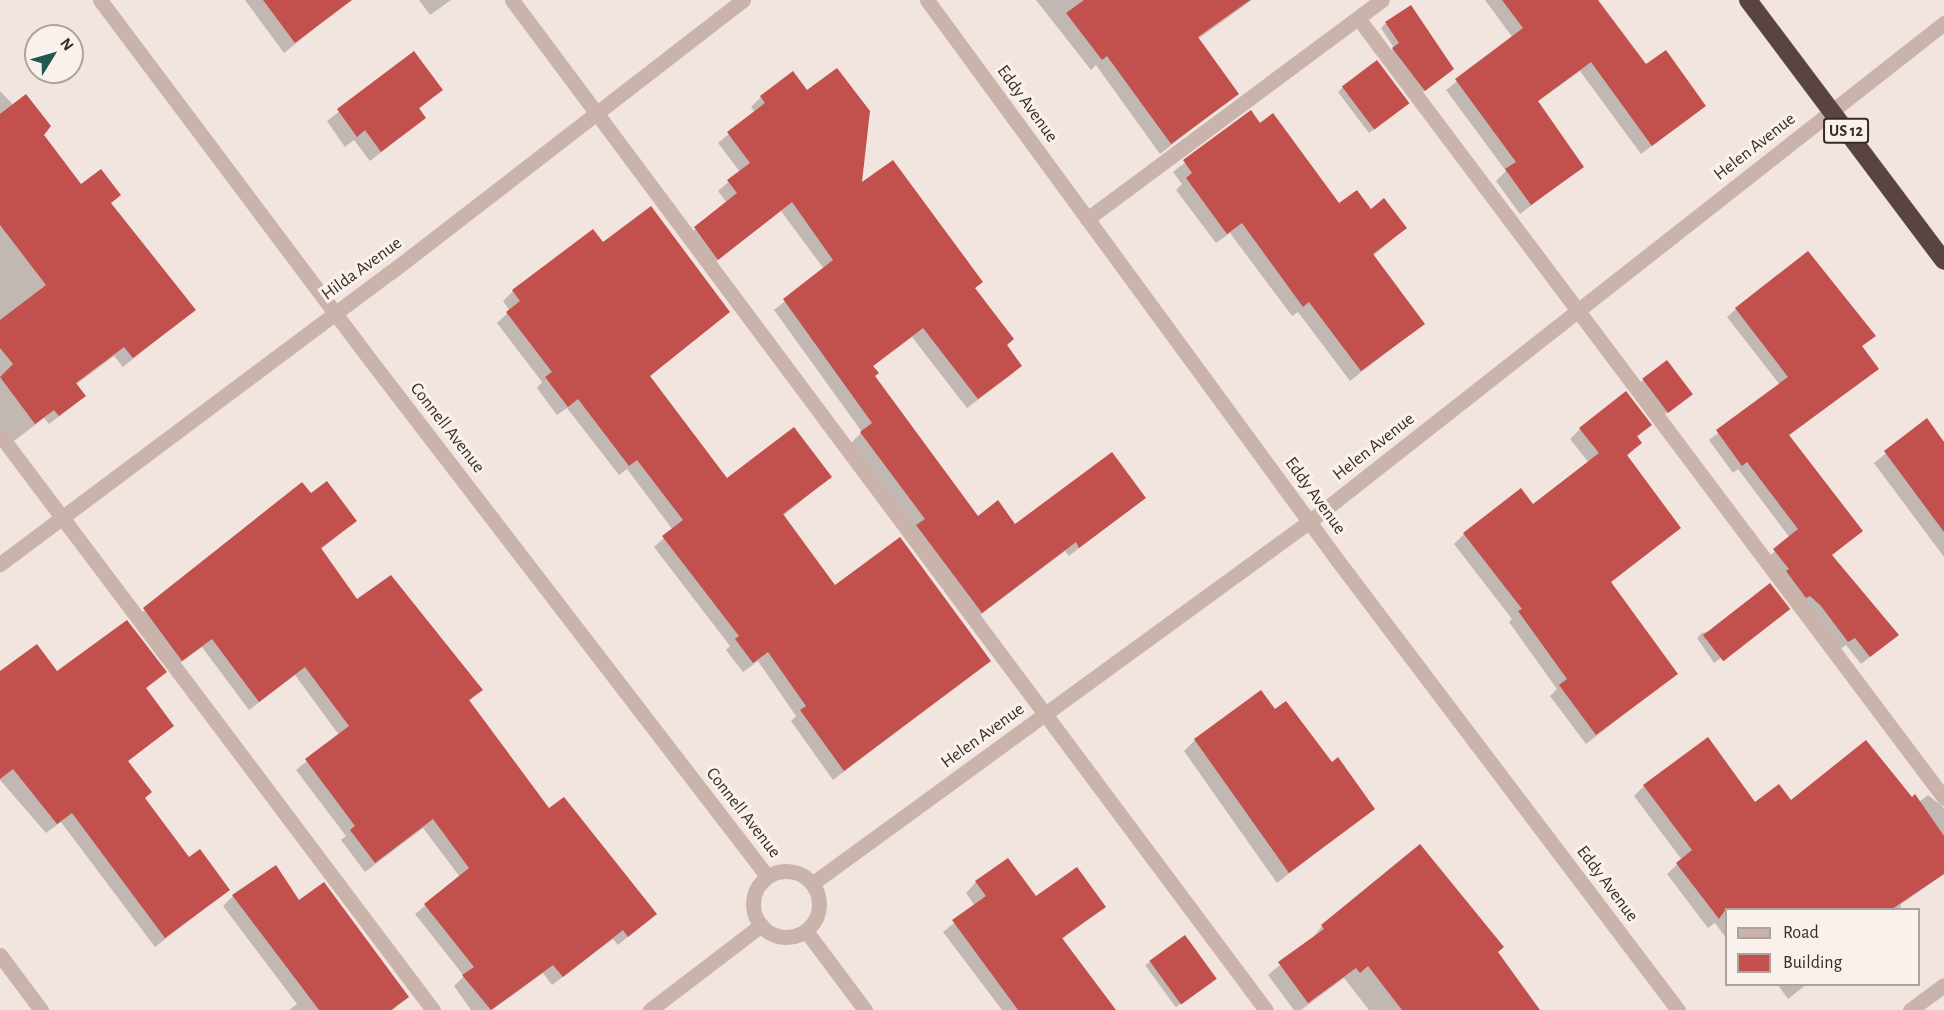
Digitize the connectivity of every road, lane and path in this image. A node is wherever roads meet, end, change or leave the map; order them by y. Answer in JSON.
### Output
{"nodes":[{"id":1,"x":100,"y":0,"type":"edge"},
{"id":2,"x":512,"y":0,"type":"edge"},
{"id":3,"x":743,"y":0,"type":"edge"},
{"id":4,"x":927,"y":0,"type":"edge"},
{"id":5,"x":1382,"y":0,"type":"edge"},
{"id":6,"x":1748,"y":0,"type":"edge"},
{"id":7,"x":1358,"y":18,"type":"junction"},
{"id":8,"x":1944,"y":23,"type":"edge"},
{"id":9,"x":1832,"y":111,"type":"junction"},
{"id":10,"x":599,"y":114,"type":"junction"},
{"id":11,"x":1087,"y":219,"type":"junction"},
{"id":12,"x":1944,"y":261,"type":"edge"},
{"id":13,"x":335,"y":313,"type":"junction"},
{"id":14,"x":1576,"y":313,"type":"junction"},
{"id":15,"x":0,"y":435,"type":"edge"},
{"id":16,"x":63,"y":518,"type":"junction"},
{"id":17,"x":1310,"y":521,"type":"junction"},
{"id":18,"x":0,"y":564,"type":"edge"},
{"id":19,"x":1046,"y":715,"type":"junction"},
{"id":20,"x":1944,"y":798,"type":"edge"},
{"id":21,"x":767,"y":876,"type":"junction"},
{"id":22,"x":813,"y":883,"type":"junction"},
{"id":23,"x":761,"y":925,"type":"junction"},
{"id":24,"x":806,"y":931,"type":"junction"},
{"id":25,"x":0,"y":955,"type":"edge"},
{"id":26,"x":1944,"y":985,"type":"edge"},
{"id":27,"x":41,"y":1010,"type":"edge"},
{"id":28,"x":433,"y":1010,"type":"edge"},
{"id":29,"x":650,"y":1010,"type":"edge"},
{"id":30,"x":865,"y":1010,"type":"edge"},
{"id":31,"x":1266,"y":1010,"type":"edge"},
{"id":32,"x":1678,"y":1010,"type":"edge"},
{"id":33,"x":1910,"y":1010,"type":"edge"}],
"edges":[{"from":1,"to":13,"type":"street","name":"Connell Avenue"},
{"from":2,"to":10,"type":"street"},
{"from":3,"to":10,"type":"street","name":"Hilda Avenue"},
{"from":4,"to":11,"type":"street","name":"Eddy Avenue"},
{"from":5,"to":7,"type":"street"},
{"from":6,"to":9,"type":"highway","number":"US 12"},
{"from":7,"to":11,"type":"street"},
{"from":7,"to":14,"type":"street"},
{"from":8,"to":9,"type":"street","name":"Helen Avenue"},
{"from":9,"to":12,"type":"highway","number":"US 12"},
{"from":9,"to":14,"type":"street","name":"Helen Avenue"},
{"from":10,"to":13,"type":"street","name":"Hilda Avenue"},
{"from":10,"to":19,"type":"street"},
{"from":11,"to":17,"type":"street","name":"Eddy Avenue"},
{"from":13,"to":16,"type":"street","name":"Hilda Avenue"},
{"from":13,"to":21,"type":"street","name":"Connell Avenue"},
{"from":14,"to":17,"type":"street","name":"Helen Avenue"},
{"from":14,"to":20,"type":"street"},
{"from":15,"to":16,"type":"street"},
{"from":16,"to":18,"type":"street","name":"Hilda Avenue"},
{"from":16,"to":28,"type":"street"},
{"from":17,"to":19,"type":"street","name":"Helen Avenue"},
{"from":17,"to":32,"type":"street","name":"Eddy Avenue"},
{"from":19,"to":22,"type":"street","name":"Helen Avenue"},
{"from":19,"to":31,"type":"street"},
{"from":21,"to":22,"type":"street"},
{"from":21,"to":23,"type":"street"},
{"from":22,"to":24,"type":"street"},
{"from":23,"to":24,"type":"street"},
{"from":23,"to":29,"type":"street"},
{"from":24,"to":30,"type":"street"},
{"from":25,"to":27,"type":"street"},
{"from":26,"to":33,"type":"street"}]}
